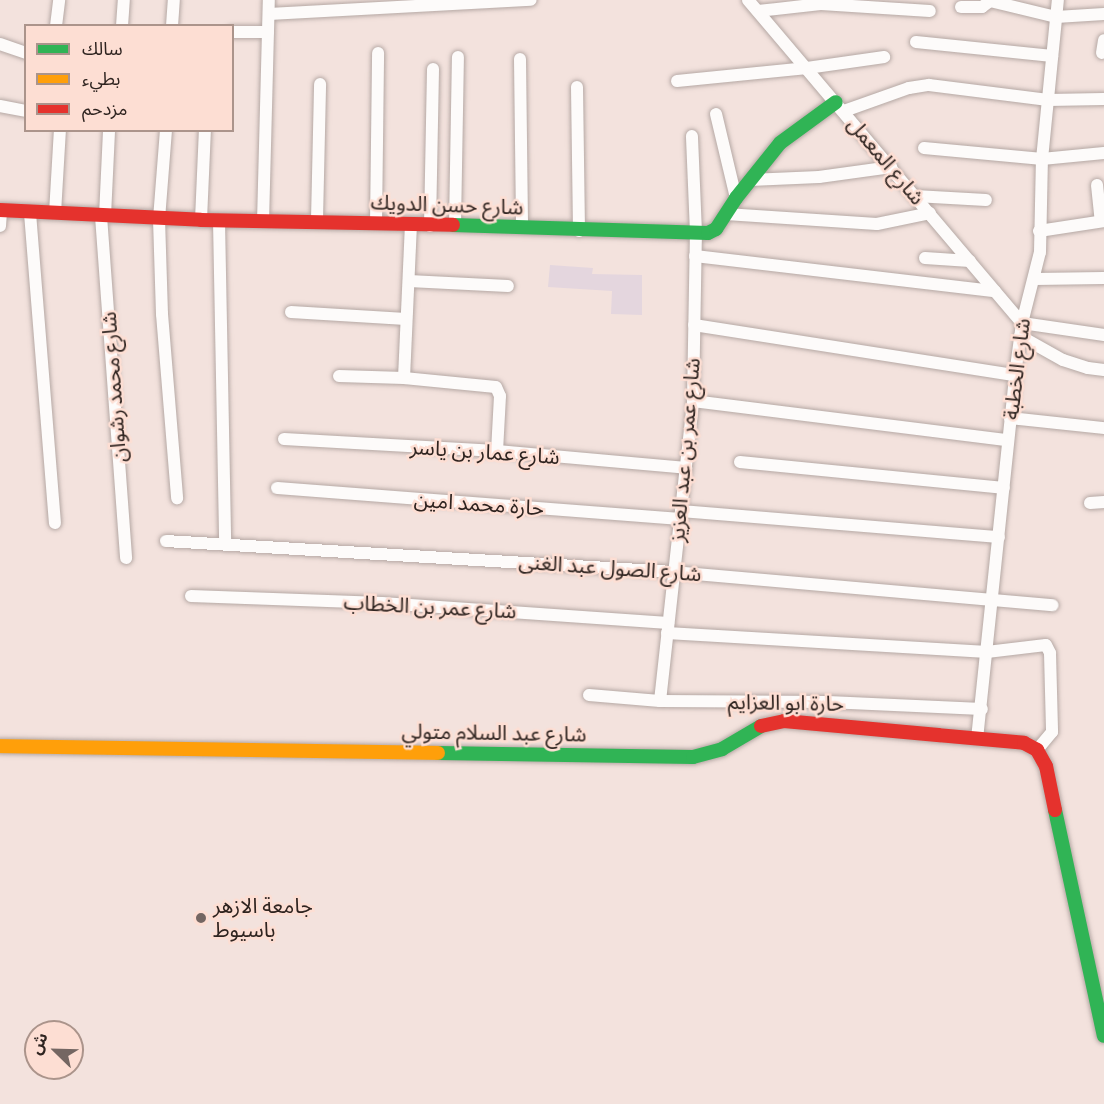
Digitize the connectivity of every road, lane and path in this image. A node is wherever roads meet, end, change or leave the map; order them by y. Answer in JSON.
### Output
{"nodes":[{"id":1,"x":59,"y":0,"type":"edge"},
{"id":2,"x":124,"y":0,"type":"edge"},
{"id":3,"x":174,"y":0,"type":"edge"},
{"id":4,"x":269,"y":0,"type":"edge"},
{"id":5,"x":531,"y":0,"type":"edge"},
{"id":6,"x":748,"y":0,"type":"edge"},
{"id":7,"x":1059,"y":0,"type":"edge"},
{"id":8,"x":961,"y":7,"type":"dead end"},
{"id":9,"x":758,"y":11,"type":"junction"},
{"id":10,"x":930,"y":11,"type":"dead end"},
{"id":11,"x":269,"y":14,"type":"junction"},
{"id":12,"x":1104,"y":14,"type":"edge"},
{"id":13,"x":1056,"y":17,"type":"junction"},
{"id":14,"x":56,"y":24,"type":"edge"},
{"id":15,"x":122,"y":24,"type":"edge"},
{"id":16,"x":172,"y":24,"type":"edge"},
{"id":17,"x":234,"y":32,"type":"edge"},
{"id":18,"x":268,"y":32,"type":"junction"},
{"id":19,"x":1104,"y":40,"type":"edge"},
{"id":20,"x":916,"y":42,"type":"dead end"},
{"id":21,"x":0,"y":44,"type":"edge"},
{"id":22,"x":24,"y":52,"type":"edge"},
{"id":23,"x":378,"y":53,"type":"dead end"},
{"id":24,"x":1102,"y":53,"type":"dead end"},
{"id":25,"x":1052,"y":56,"type":"junction"},
{"id":26,"x":458,"y":57,"type":"dead end"},
{"id":27,"x":884,"y":57,"type":"dead end"},
{"id":28,"x":520,"y":59,"type":"dead end"},
{"id":29,"x":807,"y":68,"type":"junction"},
{"id":30,"x":433,"y":69,"type":"dead end"},
{"id":31,"x":677,"y":81,"type":"dead end"},
{"id":32,"x":320,"y":84,"type":"dead end"},
{"id":33,"x":577,"y":87,"type":"dead end"},
{"id":34,"x":1104,"y":99,"type":"edge"},
{"id":35,"x":1048,"y":100,"type":"junction"},
{"id":36,"x":0,"y":106,"type":"edge"},
{"id":37,"x":840,"y":107,"type":"junction"},
{"id":38,"x":24,"y":111,"type":"edge"},
{"id":39,"x":716,"y":114,"type":"dead end"},
{"id":40,"x":60,"y":132,"type":"edge"},
{"id":41,"x":110,"y":132,"type":"edge"},
{"id":42,"x":166,"y":132,"type":"edge"},
{"id":43,"x":206,"y":132,"type":"edge"},
{"id":44,"x":692,"y":136,"type":"dead end"},
{"id":45,"x":924,"y":148,"type":"dead end"},
{"id":46,"x":1104,"y":153,"type":"edge"},
{"id":47,"x":1042,"y":159,"type":"junction"},
{"id":48,"x":891,"y":167,"type":"junction"},
{"id":49,"x":750,"y":180,"type":"junction"},
{"id":50,"x":1097,"y":185,"type":"dead end"},
{"id":51,"x":915,"y":196,"type":"junction"},
{"id":52,"x":736,"y":198,"type":"junction"},
{"id":53,"x":986,"y":200,"type":"dead end"},
{"id":54,"x":0,"y":210,"type":"edge"},
{"id":55,"x":30,"y":213,"type":"junction"},
{"id":56,"x":55,"y":213,"type":"junction"},
{"id":57,"x":930,"y":213,"type":"junction"},
{"id":58,"x":726,"y":214,"type":"junction"},
{"id":59,"x":103,"y":216,"type":"junction"},
{"id":60,"x":159,"y":219,"type":"junction"},
{"id":61,"x":201,"y":220,"type":"junction"},
{"id":62,"x":219,"y":220,"type":"junction"},
{"id":63,"x":317,"y":220,"type":"junction"},
{"id":64,"x":1102,"y":221,"type":"edge"},
{"id":65,"x":263,"y":222,"type":"junction"},
{"id":66,"x":376,"y":224,"type":"junction"},
{"id":67,"x":411,"y":225,"type":"junction"},
{"id":68,"x":455,"y":225,"type":"junction"},
{"id":69,"x":0,"y":226,"type":"edge"},
{"id":70,"x":430,"y":226,"type":"junction"},
{"id":71,"x":522,"y":228,"type":"junction"},
{"id":72,"x":579,"y":231,"type":"junction"},
{"id":73,"x":1040,"y":231,"type":"junction"},
{"id":74,"x":696,"y":233,"type":"junction"},
{"id":75,"x":695,"y":256,"type":"junction"},
{"id":76,"x":925,"y":258,"type":"dead end"},
{"id":77,"x":970,"y":261,"type":"junction"},
{"id":78,"x":1104,"y":278,"type":"edge"},
{"id":79,"x":1035,"y":279,"type":"junction"},
{"id":80,"x":409,"y":281,"type":"junction"},
{"id":81,"x":508,"y":286,"type":"dead end"},
{"id":82,"x":995,"y":291,"type":"junction"},
{"id":83,"x":291,"y":312,"type":"dead end"},
{"id":84,"x":406,"y":319,"type":"junction"},
{"id":85,"x":1022,"y":323,"type":"junction"},
{"id":86,"x":694,"y":325,"type":"junction"},
{"id":87,"x":1104,"y":335,"type":"edge"},
{"id":88,"x":1020,"y":336,"type":"junction"},
{"id":89,"x":1104,"y":370,"type":"edge"},
{"id":90,"x":1015,"y":375,"type":"junction"},
{"id":91,"x":339,"y":376,"type":"dead end"},
{"id":92,"x":404,"y":378,"type":"junction"},
{"id":93,"x":693,"y":401,"type":"junction"},
{"id":94,"x":1010,"y":418,"type":"junction"},
{"id":95,"x":1104,"y":428,"type":"edge"},
{"id":96,"x":284,"y":439,"type":"dead end"},
{"id":97,"x":1008,"y":440,"type":"junction"},
{"id":98,"x":497,"y":451,"type":"junction"},
{"id":99,"x":740,"y":462,"type":"dead end"},
{"id":100,"x":686,"y":468,"type":"junction"},
{"id":101,"x":277,"y":488,"type":"dead end"},
{"id":102,"x":1004,"y":488,"type":"junction"},
{"id":103,"x":177,"y":498,"type":"dead end"},
{"id":104,"x":1104,"y":502,"type":"edge"},
{"id":105,"x":1090,"y":503,"type":"dead end"},
{"id":106,"x":681,"y":515,"type":"junction"},
{"id":107,"x":55,"y":523,"type":"dead end"},
{"id":108,"x":999,"y":537,"type":"junction"},
{"id":109,"x":166,"y":541,"type":"dead end"},
{"id":110,"x":225,"y":544,"type":"junction"},
{"id":111,"x":126,"y":558,"type":"dead end"},
{"id":112,"x":673,"y":572,"type":"junction"},
{"id":113,"x":191,"y":596,"type":"dead end"},
{"id":114,"x":993,"y":598,"type":"junction"},
{"id":115,"x":1053,"y":605,"type":"dead end"},
{"id":116,"x":668,"y":628,"type":"junction"},
{"id":117,"x":987,"y":652,"type":"junction"},
{"id":118,"x":589,"y":695,"type":"dead end"},
{"id":119,"x":660,"y":701,"type":"junction"},
{"id":120,"x":982,"y":709,"type":"junction"},
{"id":121,"x":977,"y":738,"type":"junction"},
{"id":122,"x":0,"y":746,"type":"edge"},
{"id":123,"x":1037,"y":750,"type":"junction"},
{"id":124,"x":1104,"y":1036,"type":"edge"}],
"edges":[{"from":1,"to":14,"type":"street"},
{"from":2,"to":15,"type":"street"},
{"from":3,"to":16,"type":"street"},
{"from":4,"to":11,"type":"street"},
{"from":5,"to":11,"type":"street"},
{"from":6,"to":9,"type":"street","name":"شارع المعمل"},
{"from":7,"to":13,"type":"street","name":"شارع الخطبة"},
{"from":8,"to":13,"type":"street"},
{"from":9,"to":10,"type":"street"},
{"from":9,"to":29,"type":"street","name":"شارع المعمل"},
{"from":11,"to":18,"type":"street"},
{"from":12,"to":13,"type":"street"},
{"from":13,"to":25,"type":"street","name":"شارع الخطبة"},
{"from":17,"to":18,"type":"street"},
{"from":18,"to":65,"type":"street"},
{"from":19,"to":24,"type":"street"},
{"from":20,"to":25,"type":"street"},
{"from":21,"to":22,"type":"street"},
{"from":23,"to":66,"type":"street"},
{"from":25,"to":35,"type":"street","name":"شارع الخطبة"},
{"from":26,"to":68,"type":"street"},
{"from":27,"to":29,"type":"street"},
{"from":28,"to":71,"type":"street"},
{"from":29,"to":31,"type":"street"},
{"from":29,"to":37,"type":"street","name":"شارع المعمل"},
{"from":30,"to":70,"type":"street"},
{"from":32,"to":63,"type":"street"},
{"from":33,"to":72,"type":"street"},
{"from":34,"to":35,"type":"street"},
{"from":35,"to":37,"type":"street"},
{"from":35,"to":47,"type":"street","name":"شارع الخطبة"},
{"from":36,"to":38,"type":"street"},
{"from":37,"to":48,"type":"street","name":"شارع المعمل"},
{"from":37,"to":49,"type":"street","name":"شارع حسن الدويك"},
{"from":39,"to":52,"type":"street"},
{"from":40,"to":56,"type":"street"},
{"from":41,"to":59,"type":"street","name":"شارع محمد رشوان"},
{"from":42,"to":60,"type":"street"},
{"from":43,"to":61,"type":"street"},
{"from":44,"to":74,"type":"street","name":"شارع عمر بن عبد العزيز"},
{"from":45,"to":47,"type":"street"},
{"from":46,"to":47,"type":"street"},
{"from":47,"to":73,"type":"street","name":"شارع الخطبة"},
{"from":48,"to":49,"type":"street"},
{"from":48,"to":51,"type":"street","name":"شارع المعمل"},
{"from":49,"to":52,"type":"street","name":"شارع حسن الدويك"},
{"from":50,"to":64,"type":"street"},
{"from":51,"to":53,"type":"street"},
{"from":51,"to":57,"type":"street","name":"شارع المعمل"},
{"from":52,"to":58,"type":"street","name":"شارع حسن الدويك"},
{"from":54,"to":55,"type":"street","name":"شارع حسن الدويك"},
{"from":54,"to":69,"type":"street"},
{"from":55,"to":56,"type":"street","name":"شارع حسن الدويك"},
{"from":55,"to":107,"type":"street"},
{"from":56,"to":59,"type":"street","name":"شارع حسن الدويك"},
{"from":57,"to":58,"type":"street"},
{"from":57,"to":77,"type":"street","name":"شارع المعمل"},
{"from":58,"to":74,"type":"street","name":"شارع حسن الدويك"},
{"from":59,"to":60,"type":"street","name":"شارع حسن الدويك"},
{"from":59,"to":111,"type":"street","name":"شارع محمد رشوان"},
{"from":60,"to":61,"type":"street","name":"شارع حسن الدويك"},
{"from":60,"to":103,"type":"street"},
{"from":61,"to":62,"type":"street","name":"شارع حسن الدويك"},
{"from":62,"to":65,"type":"street","name":"شارع حسن الدويك"},
{"from":62,"to":110,"type":"street"},
{"from":63,"to":65,"type":"street","name":"شارع حسن الدويك"},
{"from":63,"to":66,"type":"street","name":"شارع حسن الدويك"},
{"from":64,"to":73,"type":"street"},
{"from":66,"to":67,"type":"street","name":"شارع حسن الدويك"},
{"from":67,"to":70,"type":"street","name":"شارع حسن الدويك"},
{"from":67,"to":80,"type":"street"},
{"from":68,"to":70,"type":"street","name":"شارع حسن الدويك"},
{"from":68,"to":71,"type":"street","name":"شارع حسن الدويك"},
{"from":71,"to":72,"type":"street","name":"شارع حسن الدويك"},
{"from":72,"to":74,"type":"street","name":"شارع حسن الدويك"},
{"from":73,"to":79,"type":"street","name":"شارع الخطبة"},
{"from":74,"to":75,"type":"street","name":"شارع عمر بن عبد العزيز"},
{"from":75,"to":82,"type":"street"},
{"from":75,"to":86,"type":"street","name":"شارع عمر بن عبد العزيز"},
{"from":76,"to":77,"type":"street"},
{"from":77,"to":82,"type":"street","name":"شارع المعمل"},
{"from":78,"to":79,"type":"street"},
{"from":79,"to":85,"type":"street","name":"شارع الخطبة"},
{"from":80,"to":81,"type":"street"},
{"from":80,"to":84,"type":"street"},
{"from":82,"to":85,"type":"street","name":"شارع المعمل"},
{"from":83,"to":84,"type":"street"},
{"from":84,"to":92,"type":"street"},
{"from":85,"to":87,"type":"street"},
{"from":85,"to":88,"type":"street","name":"شارع الخطبة"},
{"from":86,"to":90,"type":"street"},
{"from":86,"to":93,"type":"street","name":"شارع عمر بن عبد العزيز"},
{"from":88,"to":89,"type":"street"},
{"from":88,"to":90,"type":"street","name":"شارع الخطبة"},
{"from":90,"to":94,"type":"street","name":"شارع الخطبة"},
{"from":91,"to":92,"type":"street"},
{"from":92,"to":98,"type":"street"},
{"from":93,"to":97,"type":"street"},
{"from":93,"to":100,"type":"street","name":"شارع عمر بن عبد العزيز"},
{"from":94,"to":95,"type":"street"},
{"from":94,"to":97,"type":"street","name":"شارع الخطبة"},
{"from":96,"to":98,"type":"street","name":"شارع عمار بن ياسر"},
{"from":97,"to":102,"type":"street","name":"شارع الخطبة"},
{"from":98,"to":100,"type":"street","name":"شارع عمار بن ياسر"},
{"from":99,"to":102,"type":"street"},
{"from":100,"to":106,"type":"street","name":"شارع عمر بن عبد العزيز"},
{"from":101,"to":106,"type":"street","name":"حارة محمد امين"},
{"from":102,"to":108,"type":"street","name":"شارع الخطبة"},
{"from":104,"to":105,"type":"street"},
{"from":106,"to":108,"type":"street","name":"حارة محمد امين"},
{"from":106,"to":112,"type":"street","name":"شارع عمر بن عبد العزيز"},
{"from":108,"to":114,"type":"street","name":"شارع الخطبة"},
{"from":109,"to":110,"type":"street","name":"شارع الصول عبد الغنى"},
{"from":110,"to":112,"type":"street","name":"شارع الصول عبد الغنى"},
{"from":112,"to":114,"type":"street","name":"شارع الصول عبد الغنى"},
{"from":112,"to":116,"type":"street","name":"شارع عمر بن عبد العزيز"},
{"from":113,"to":116,"type":"street","name":"شارع عمر بن الخطاب"},
{"from":114,"to":115,"type":"street","name":"شارع الصول عبد الغنى"},
{"from":114,"to":117,"type":"street","name":"شارع الخطبة"},
{"from":116,"to":117,"type":"street","name":"شارع عمر بن الخطاب"},
{"from":116,"to":119,"type":"street","name":"شارع عمر بن عبد العزيز"},
{"from":117,"to":120,"type":"street","name":"شارع الخطبة"},
{"from":117,"to":123,"type":"street","name":"شارع عمر بن الخطاب"},
{"from":118,"to":119,"type":"street","name":"حارة ابو العزايم"},
{"from":119,"to":120,"type":"street","name":"حارة ابو العزايم"},
{"from":120,"to":121,"type":"street","name":"شارع الخطبة"},
{"from":121,"to":122,"type":"street","name":"شارع عبد السلام متولي"},
{"from":121,"to":123,"type":"street","name":"شارع عبد السلام متولي"},
{"from":123,"to":124,"type":"street"}]}
